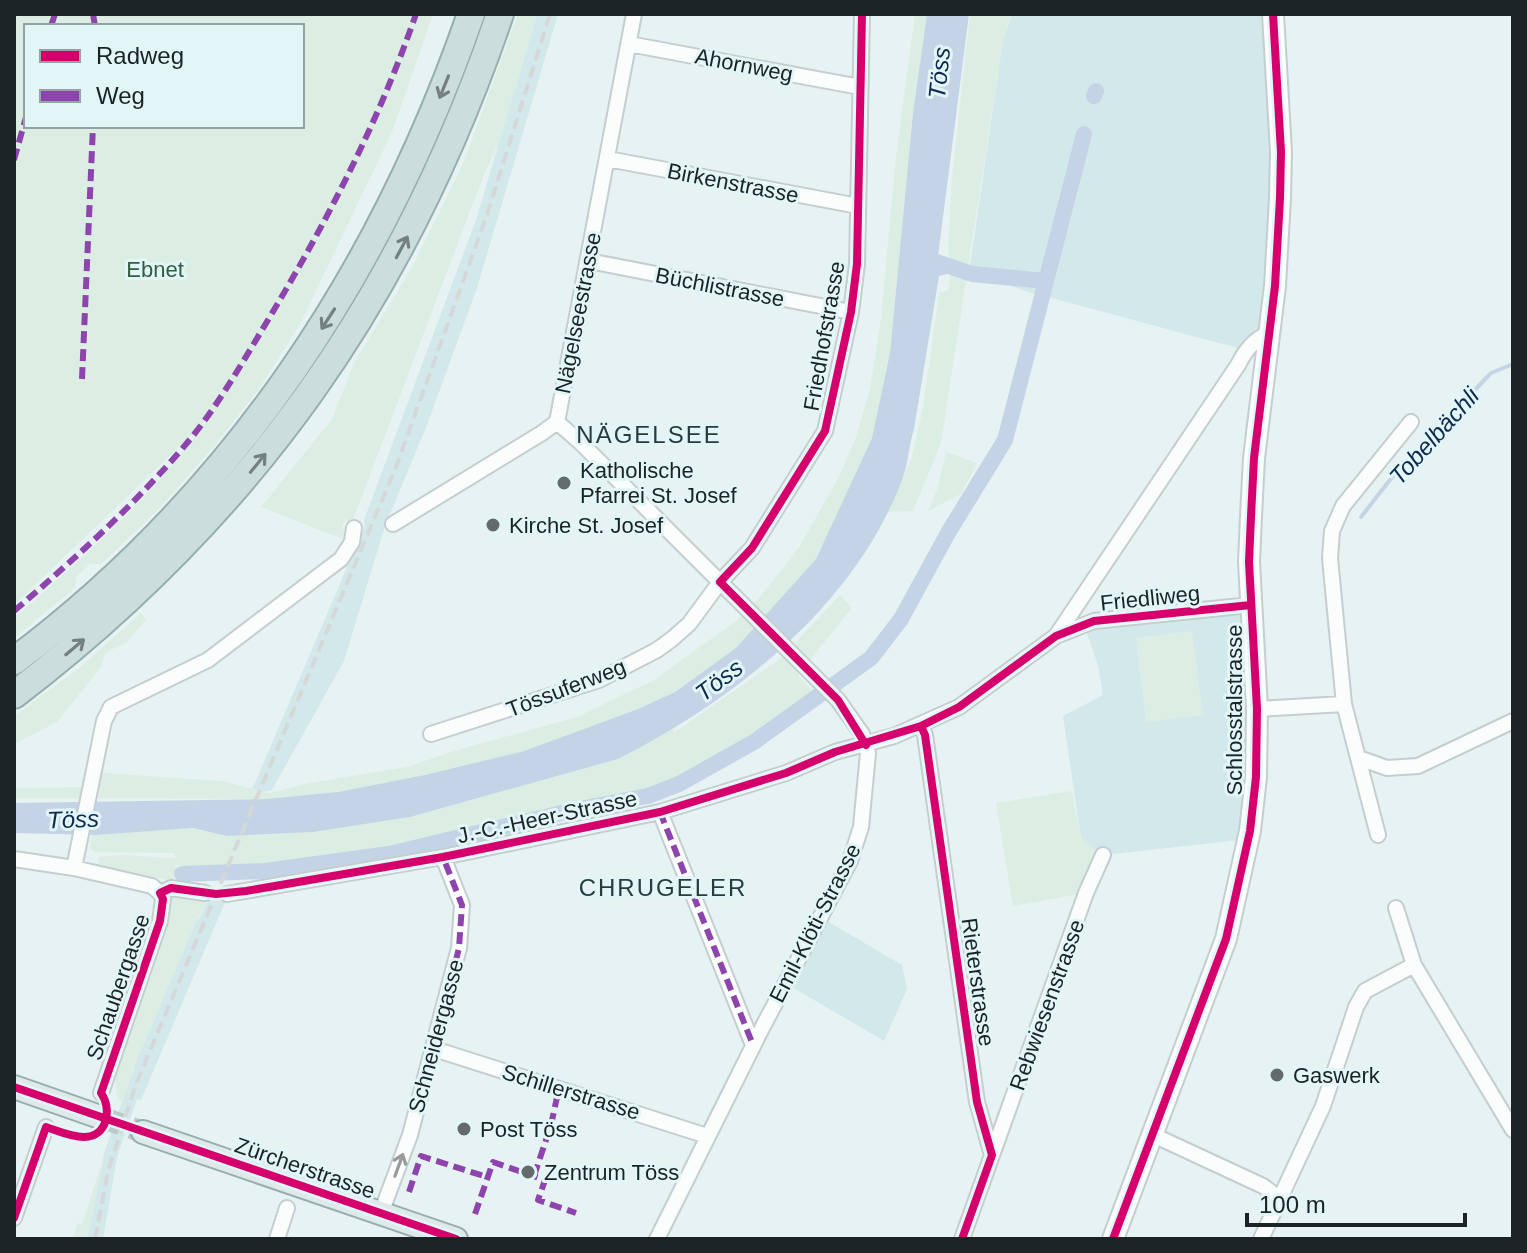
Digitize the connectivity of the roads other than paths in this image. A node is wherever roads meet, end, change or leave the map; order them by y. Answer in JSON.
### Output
{"nodes":[{"id":1,"x":471,"y":14,"type":"edge"},
{"id":2,"x":500,"y":14,"type":"edge"},
{"id":3,"x":634,"y":14,"type":"edge"},
{"id":4,"x":862,"y":14,"type":"edge"},
{"id":5,"x":1273,"y":14,"type":"edge"},
{"id":6,"x":629,"y":44,"type":"junction"},
{"id":7,"x":860,"y":87,"type":"junction"},
{"id":8,"x":608,"y":159,"type":"junction"},
{"id":9,"x":858,"y":206,"type":"junction"},
{"id":10,"x":589,"y":261,"type":"junction"},
{"id":11,"x":851,"y":312,"type":"junction"},
{"id":12,"x":1270,"y":332,"type":"junction"},
{"id":13,"x":557,"y":422,"type":"junction"},
{"id":14,"x":1411,"y":422,"type":"dead end"},
{"id":15,"x":393,"y":524,"type":"dead end"},
{"id":16,"x":354,"y":528,"type":"dead end"},
{"id":17,"x":720,"y":582,"type":"junction"},
{"id":18,"x":1251,"y":605,"type":"junction"},
{"id":19,"x":1056,"y":636,"type":"junction"},
{"id":20,"x":14,"y":661,"type":"edge"},
{"id":21,"x":14,"y":695,"type":"edge"},
{"id":22,"x":1344,"y":704,"type":"junction"},
{"id":23,"x":1257,"y":709,"type":"junction"},
{"id":24,"x":1513,"y":721,"type":"edge"},
{"id":25,"x":921,"y":726,"type":"junction"},
{"id":26,"x":431,"y":734,"type":"dead end"},
{"id":27,"x":866,"y":745,"type":"junction"},
{"id":28,"x":1359,"y":758,"type":"junction"},
{"id":29,"x":660,"y":812,"type":"junction"},
{"id":30,"x":1378,"y":835,"type":"dead end"},
{"id":31,"x":1103,"y":855,"type":"dead end"},
{"id":32,"x":443,"y":857,"type":"junction"},
{"id":33,"x":14,"y":859,"type":"edge"},
{"id":34,"x":74,"y":868,"type":"junction"},
{"id":35,"x":160,"y":893,"type":"junction"},
{"id":36,"x":205,"y":893,"type":"dead end"},
{"id":37,"x":227,"y":894,"type":"dead end"},
{"id":38,"x":1396,"y":908,"type":"dead end"},
{"id":39,"x":1414,"y":965,"type":"junction"},
{"id":40,"x":753,"y":1045,"type":"junction"},
{"id":41,"x":434,"y":1049,"type":"junction"},
{"id":42,"x":14,"y":1087,"type":"edge"},
{"id":43,"x":101,"y":1093,"type":"dead end"},
{"id":44,"x":100,"y":1117,"type":"tunnel mouth"},
{"id":45,"x":46,"y":1127,"type":"dead end"},
{"id":46,"x":1513,"y":1130,"type":"edge"},
{"id":47,"x":143,"y":1132,"type":"tunnel mouth"},
{"id":48,"x":1151,"y":1134,"type":"junction"},
{"id":49,"x":707,"y":1136,"type":"junction"},
{"id":50,"x":992,"y":1155,"type":"junction"},
{"id":51,"x":1280,"y":1199,"type":"junction"},
{"id":52,"x":385,"y":1204,"type":"junction"},
{"id":53,"x":287,"y":1208,"type":"dead end"},
{"id":54,"x":14,"y":1218,"type":"edge"},
{"id":55,"x":277,"y":1239,"type":"edge"},
{"id":56,"x":456,"y":1239,"type":"edge"},
{"id":57,"x":657,"y":1239,"type":"edge"},
{"id":58,"x":962,"y":1239,"type":"edge"},
{"id":59,"x":1113,"y":1239,"type":"edge"},
{"id":60,"x":1261,"y":1239,"type":"edge"}],
"edges":[{"from":1,"to":20,"type":"highway","one_way":true},
{"from":21,"to":2,"type":"highway","one_way":true},
{"from":3,"to":6,"type":"street","name":"Nägelseestrasse"},
{"from":4,"to":7,"type":"street","name":"Friedhofstrasse"},
{"from":5,"to":12,"type":"main road","name":"Schlosstalstrasse"},
{"from":6,"to":7,"type":"street","name":"Ahornweg"},
{"from":6,"to":8,"type":"street","name":"Nägelseestrasse"},
{"from":7,"to":9,"type":"street","name":"Friedhofstrasse"},
{"from":8,"to":9,"type":"street","name":"Birkenstrasse"},
{"from":8,"to":10,"type":"street","name":"Nägelseestrasse"},
{"from":9,"to":11,"type":"street","name":"Friedhofstrasse"},
{"from":10,"to":11,"type":"street","name":"Büchlistrasse"},
{"from":10,"to":13,"type":"street","name":"Nägelseestrasse"},
{"from":11,"to":17,"type":"street","name":"Friedhofstrasse"},
{"from":12,"to":18,"type":"main road","name":"Schlosstalstrasse"},
{"from":12,"to":19,"type":"street"},
{"from":13,"to":15,"type":"street","name":"Nägelseestrasse"},
{"from":13,"to":17,"type":"street"},
{"from":14,"to":22,"type":"street"},
{"from":16,"to":34,"type":"street"},
{"from":17,"to":26,"type":"street","name":"Tössuferweg"},
{"from":17,"to":27,"type":"street"},
{"from":18,"to":19,"type":"street","name":"Friedliweg"},
{"from":18,"to":23,"type":"main road","name":"Schlosstalstrasse"},
{"from":19,"to":25,"type":"street"},
{"from":22,"to":23,"type":"street"},
{"from":22,"to":28,"type":"street"},
{"from":23,"to":48,"type":"main road","name":"Schlosstalstrasse"},
{"from":24,"to":28,"type":"street"},
{"from":25,"to":27,"type":"street"},
{"from":25,"to":50,"type":"street","name":"Rieterstrasse"},
{"from":27,"to":29,"type":"street","name":"J.-C.-Heer-Strasse"},
{"from":27,"to":40,"type":"street","name":"Emil-Klöti-Strasse"},
{"from":28,"to":30,"type":"street"},
{"from":29,"to":32,"type":"street","name":"J.-C.-Heer-Strasse"},
{"from":29,"to":40,"type":"street"},
{"from":31,"to":50,"type":"street","name":"Rebwiesenstrasse"},
{"from":32,"to":37,"type":"street","name":"J.-C.-Heer-Strasse"},
{"from":32,"to":41,"type":"street","name":"Schneidergasse"},
{"from":33,"to":34,"type":"street"},
{"from":34,"to":35,"type":"street"},
{"from":35,"to":36,"type":"street"},
{"from":35,"to":43,"type":"street","name":"Schaubergasse"},
{"from":38,"to":39,"type":"street"},
{"from":39,"to":46,"type":"street"},
{"from":39,"to":51,"type":"street"},
{"from":40,"to":49,"type":"street","name":"Emil-Klöti-Strasse"},
{"from":41,"to":49,"type":"street","name":"Schillerstrasse"},
{"from":52,"to":41,"type":"street","name":"Schneidergasse","one_way":true},
{"from":42,"to":44,"type":"main road"},
{"from":45,"to":54,"type":"street"},
{"from":47,"to":52,"type":"main road","name":"Zürcherstrasse"},
{"from":48,"to":51,"type":"street"},
{"from":48,"to":59,"type":"main road","name":"Schlosstalstrasse"},
{"from":49,"to":57,"type":"street","name":"Emil-Klöti-Strasse"},
{"from":50,"to":58,"type":"street"},
{"from":51,"to":60,"type":"street"},
{"from":52,"to":56,"type":"main road","name":"Zürcherstrasse"},
{"from":53,"to":55,"type":"street"}]}
